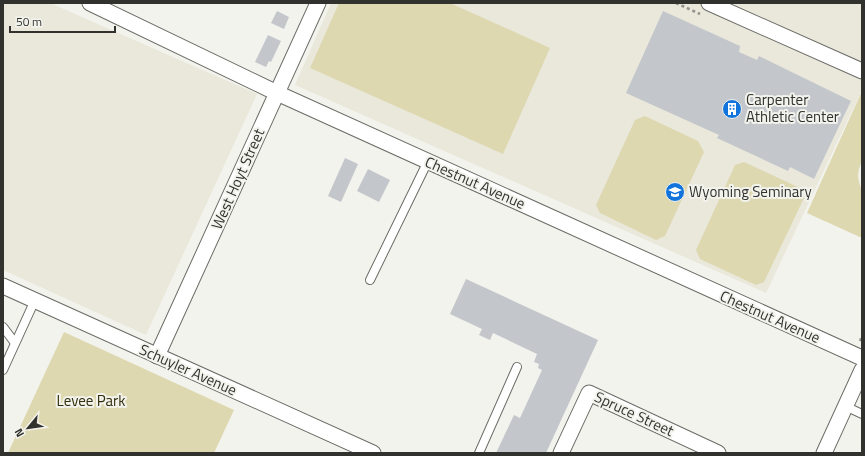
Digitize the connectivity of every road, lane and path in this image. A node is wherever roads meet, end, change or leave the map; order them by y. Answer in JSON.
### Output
{"nodes":[{"id":1,"x":90,"y":3,"type":"edge"},
{"id":2,"x":318,"y":3,"type":"edge"},
{"id":3,"x":709,"y":3,"type":"edge"},
{"id":4,"x":862,"y":72,"type":"edge"},
{"id":5,"x":277,"y":93,"type":"junction"},
{"id":6,"x":428,"y":161,"type":"junction"},
{"id":7,"x":370,"y":280,"type":"dead end"},
{"id":8,"x":4,"y":289,"type":"edge"},
{"id":9,"x":35,"y":300,"type":"junction"},
{"id":10,"x":3,"y":328,"type":"edge"},
{"id":11,"x":862,"y":336,"type":"edge"},
{"id":12,"x":853,"y":339,"type":"dead end"},
{"id":13,"x":15,"y":343,"type":"junction"},
{"id":14,"x":157,"y":356,"type":"junction"},
{"id":15,"x":862,"y":358,"type":"edge"},
{"id":16,"x":517,"y":367,"type":"dead end"},
{"id":17,"x":3,"y":370,"type":"edge"},
{"id":18,"x":862,"y":370,"type":"edge"},
{"id":19,"x":846,"y":406,"type":"junction"},
{"id":20,"x":862,"y":414,"type":"edge"},
{"id":21,"x":373,"y":453,"type":"edge"},
{"id":22,"x":479,"y":453,"type":"edge"},
{"id":23,"x":561,"y":453,"type":"edge"},
{"id":24,"x":718,"y":453,"type":"edge"},
{"id":25,"x":824,"y":453,"type":"edge"}],
"edges":[{"from":1,"to":5,"type":"street","name":"Chestnut Avenue"},
{"from":2,"to":5,"type":"street","name":"West Hoyt Street"},
{"from":3,"to":4,"type":"street"},
{"from":5,"to":6,"type":"street","name":"Chestnut Avenue"},
{"from":5,"to":14,"type":"street","name":"West Hoyt Street"},
{"from":6,"to":7,"type":"lane"},
{"from":6,"to":15,"type":"street","name":"Chestnut Avenue"},
{"from":8,"to":9,"type":"street","name":"Schuyler Avenue"},
{"from":9,"to":13,"type":"lane"},
{"from":9,"to":14,"type":"street","name":"Schuyler Avenue"},
{"from":10,"to":13,"type":"lane"},
{"from":11,"to":12,"type":"path"},
{"from":13,"to":17,"type":"lane"},
{"from":14,"to":21,"type":"street","name":"Schuyler Avenue"},
{"from":16,"to":22,"type":"lane"},
{"from":18,"to":19,"type":"street"},
{"from":19,"to":20,"type":"lane"},
{"from":19,"to":25,"type":"street"},
{"from":23,"to":24,"type":"street","name":"Spruce Street"}]}
